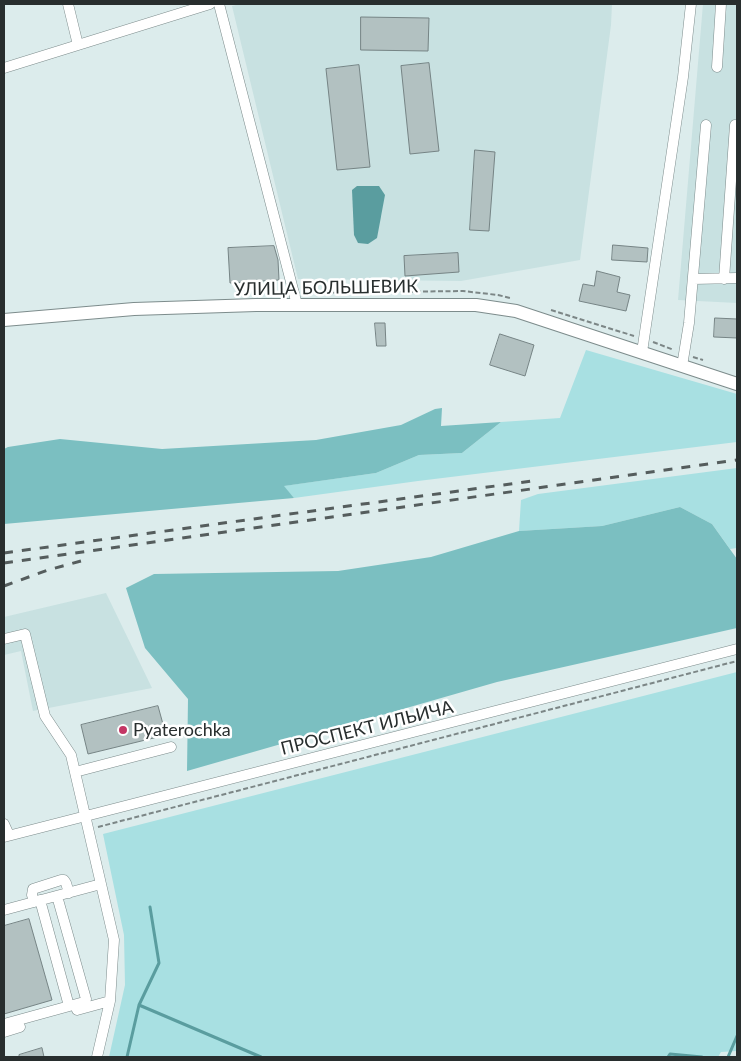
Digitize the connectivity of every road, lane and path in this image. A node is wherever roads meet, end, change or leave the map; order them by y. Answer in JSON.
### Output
{"nodes":[{"id":1,"x":68,"y":4,"type":"edge"},
{"id":2,"x":210,"y":4,"type":"edge"},
{"id":3,"x":219,"y":4,"type":"edge"},
{"id":4,"x":690,"y":4,"type":"edge"},
{"id":5,"x":721,"y":4,"type":"edge"},
{"id":6,"x":78,"y":44,"type":"junction"},
{"id":7,"x":717,"y":67,"type":"dead end"},
{"id":8,"x":4,"y":68,"type":"edge"},
{"id":9,"x":706,"y":125,"type":"dead end"},
{"id":10,"x":735,"y":125,"type":"dead end"},
{"id":11,"x":737,"y":278,"type":"edge"},
{"id":12,"x":693,"y":279,"type":"junction"},
{"id":13,"x":724,"y":279,"type":"junction"},
{"id":14,"x":297,"y":305,"type":"junction"},
{"id":15,"x":4,"y":320,"type":"edge"},
{"id":16,"x":642,"y":352,"type":"junction"},
{"id":17,"x":682,"y":366,"type":"junction"},
{"id":18,"x":737,"y":384,"type":"edge"},
{"id":19,"x":4,"y":639,"type":"edge"},
{"id":20,"x":737,"y":649,"type":"edge"},
{"id":21,"x":737,"y":661,"type":"edge"},
{"id":22,"x":171,"y":747,"type":"dead end"},
{"id":23,"x":75,"y":772,"type":"junction"},
{"id":24,"x":85,"y":816,"type":"junction"},
{"id":25,"x":4,"y":824,"type":"edge"},
{"id":26,"x":88,"y":829,"type":"junction"},
{"id":27,"x":7,"y":836,"type":"edge"},
{"id":28,"x":101,"y":884,"type":"junction"},
{"id":29,"x":69,"y":893,"type":"junction"},
{"id":30,"x":58,"y":896,"type":"junction"},
{"id":31,"x":37,"y":901,"type":"junction"},
{"id":32,"x":4,"y":910,"type":"edge"},
{"id":33,"x":110,"y":1001,"type":"junction"},
{"id":34,"x":69,"y":1006,"type":"junction"},
{"id":35,"x":4,"y":1024,"type":"edge"},
{"id":36,"x":4,"y":1032,"type":"edge"},
{"id":37,"x":97,"y":1057,"type":"edge"}],
"edges":[{"from":1,"to":6,"type":"street"},
{"from":2,"to":6,"type":"street"},
{"from":3,"to":14,"type":"street"},
{"from":4,"to":16,"type":"street"},
{"from":5,"to":7,"type":"street"},
{"from":6,"to":8,"type":"street"},
{"from":9,"to":12,"type":"street"},
{"from":10,"to":13,"type":"street"},
{"from":11,"to":13,"type":"street"},
{"from":12,"to":13,"type":"street"},
{"from":12,"to":17,"type":"street"},
{"from":14,"to":15,"type":"main road","name":"УЛИЦА БОЛЬШЕВИК"},
{"from":14,"to":16,"type":"main road","name":"УЛИЦА БОЛЬШЕВИК"},
{"from":16,"to":17,"type":"main road","name":"УЛИЦА БОЛЬШЕВИК"},
{"from":17,"to":18,"type":"main road","name":"УЛИЦА БОЛЬШЕВИК"},
{"from":19,"to":23,"type":"street"},
{"from":20,"to":24,"type":"street","name":"ПРОСПЕКТ ИЛЬИЧА"},
{"from":21,"to":26,"type":"path"},
{"from":22,"to":23,"type":"street"},
{"from":23,"to":24,"type":"street"},
{"from":24,"to":26,"type":"street"},
{"from":24,"to":27,"type":"street","name":"ПРОСПЕКТ ИЛЬИЧА"},
{"from":25,"to":27,"type":"street"},
{"from":26,"to":28,"type":"street"},
{"from":28,"to":29,"type":"street"},
{"from":28,"to":33,"type":"street"},
{"from":29,"to":30,"type":"street"},
{"from":29,"to":31,"type":"street"},
{"from":30,"to":31,"type":"street"},
{"from":30,"to":34,"type":"street"},
{"from":31,"to":32,"type":"street"},
{"from":31,"to":34,"type":"street"},
{"from":33,"to":36,"type":"street"},
{"from":33,"to":37,"type":"street"},
{"from":34,"to":35,"type":"street"}]}
